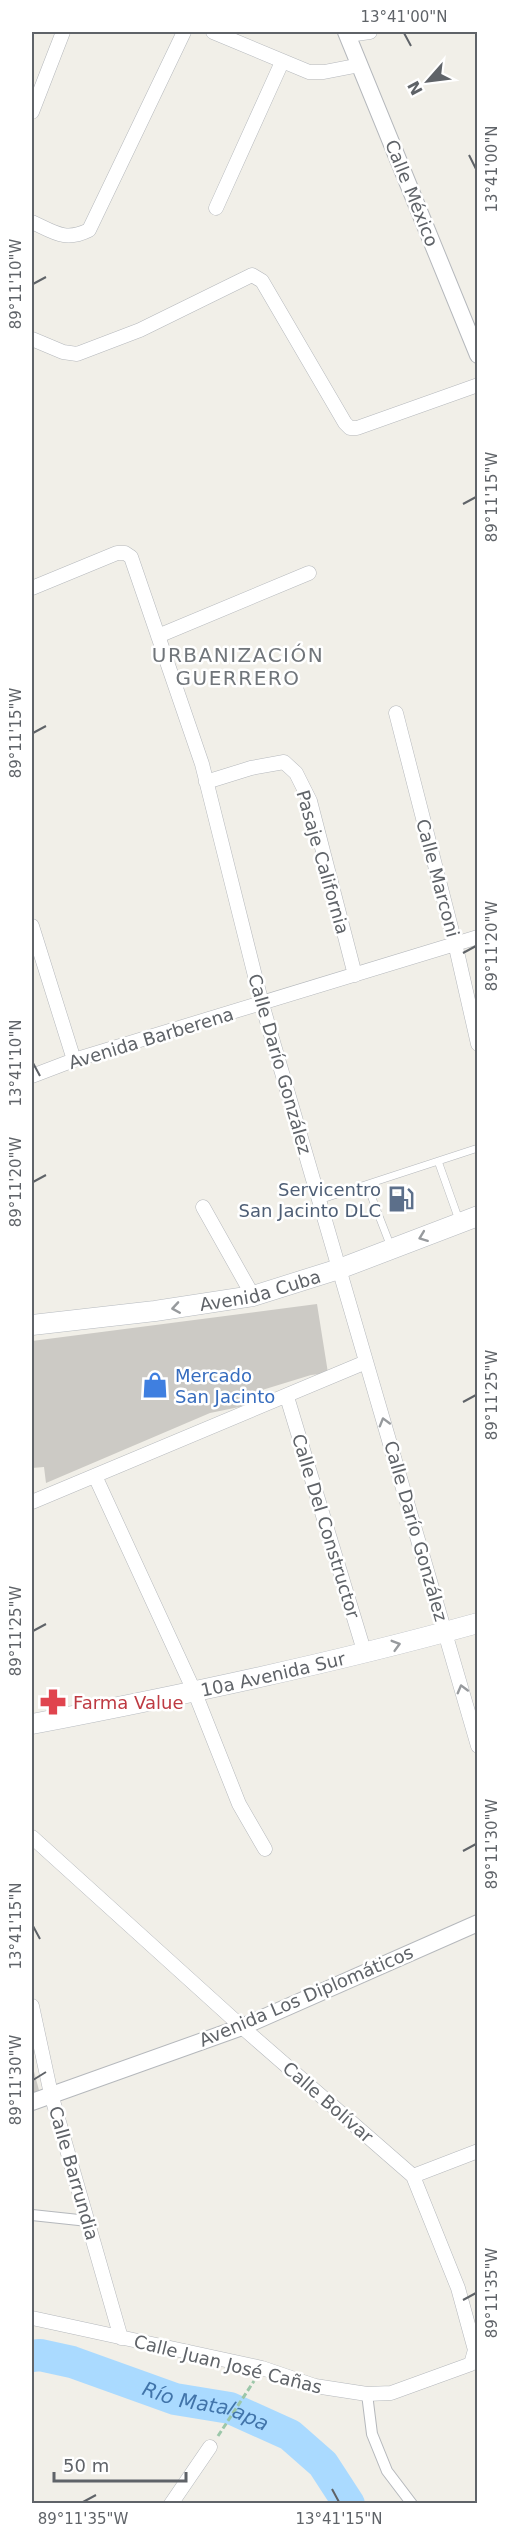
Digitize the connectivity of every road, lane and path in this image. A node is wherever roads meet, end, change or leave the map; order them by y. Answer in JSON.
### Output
{"nodes":[{"id":1,"x":63,"y":32,"type":"edge"},
{"id":2,"x":184,"y":32,"type":"edge"},
{"id":3,"x":213,"y":32,"type":"edge"},
{"id":4,"x":370,"y":32,"type":"edge"},
{"id":5,"x":347,"y":33,"type":"edge"},
{"id":6,"x":282,"y":62,"type":"junction"},
{"id":7,"x":360,"y":65,"type":"junction"},
{"id":8,"x":32,"y":112,"type":"edge"},
{"id":9,"x":216,"y":208,"type":"dead end"},
{"id":10,"x":32,"y":222,"type":"edge"},
{"id":11,"x":32,"y":339,"type":"edge"},
{"id":12,"x":477,"y":355,"type":"edge"},
{"id":13,"x":477,"y":386,"type":"edge"},
{"id":14,"x":309,"y":573,"type":"dead end"},
{"id":15,"x":32,"y":588,"type":"edge"},
{"id":16,"x":158,"y":636,"type":"junction"},
{"id":17,"x":396,"y":713,"type":"dead end"},
{"id":18,"x":206,"y":782,"type":"junction"},
{"id":19,"x":32,"y":926,"type":"edge"},
{"id":20,"x":477,"y":937,"type":"edge"},
{"id":21,"x":455,"y":943,"type":"junction"},
{"id":22,"x":355,"y":975,"type":"junction"},
{"id":23,"x":262,"y":1004,"type":"junction"},
{"id":24,"x":477,"y":1044,"type":"edge"},
{"id":25,"x":74,"y":1060,"type":"junction"},
{"id":26,"x":32,"y":1076,"type":"edge"},
{"id":27,"x":477,"y":1148,"type":"edge"},
{"id":28,"x":438,"y":1161,"type":"junction"},
{"id":29,"x":367,"y":1185,"type":"junction"},
{"id":30,"x":319,"y":1200,"type":"junction"},
{"id":31,"x":203,"y":1207,"type":"dead end"},
{"id":32,"x":469,"y":1219,"type":"edge"},
{"id":33,"x":392,"y":1249,"type":"junction"},
{"id":34,"x":339,"y":1269,"type":"junction"},
{"id":35,"x":253,"y":1296,"type":"junction"},
{"id":36,"x":32,"y":1325,"type":"edge"},
{"id":37,"x":366,"y":1362,"type":"junction"},
{"id":38,"x":287,"y":1397,"type":"junction"},
{"id":39,"x":95,"y":1476,"type":"junction"},
{"id":40,"x":32,"y":1502,"type":"edge"},
{"id":41,"x":477,"y":1623,"type":"edge"},
{"id":42,"x":446,"y":1632,"type":"junction"},
{"id":43,"x":365,"y":1654,"type":"junction"},
{"id":44,"x":195,"y":1693,"type":"junction"},
{"id":45,"x":32,"y":1724,"type":"edge"},
{"id":46,"x":477,"y":1746,"type":"edge"},
{"id":47,"x":32,"y":1837,"type":"edge"},
{"id":48,"x":266,"y":1849,"type":"dead end"},
{"id":49,"x":477,"y":1923,"type":"edge"},
{"id":50,"x":32,"y":2006,"type":"edge"},
{"id":51,"x":242,"y":2027,"type":"junction"},
{"id":52,"x":51,"y":2094,"type":"junction"},
{"id":53,"x":32,"y":2102,"type":"edge"},
{"id":54,"x":477,"y":2151,"type":"edge"},
{"id":55,"x":413,"y":2176,"type":"junction"},
{"id":56,"x":32,"y":2215,"type":"edge"},
{"id":57,"x":88,"y":2221,"type":"junction"},
{"id":58,"x":32,"y":2318,"type":"edge"},
{"id":59,"x":121,"y":2338,"type":"junction"},
{"id":60,"x":474,"y":2365,"type":"edge"},
{"id":61,"x":391,"y":2393,"type":"joint"},
{"id":62,"x":367,"y":2394,"type":"junction"},
{"id":63,"x":243,"y":2398,"type":"dead end"},
{"id":64,"x":210,"y":2447,"type":"joint"},
{"id":65,"x":171,"y":2504,"type":"edge"},
{"id":66,"x":412,"y":2504,"type":"edge"}],
"edges":[{"from":1,"to":8,"type":"street"},
{"from":2,"to":10,"type":"street"},
{"from":3,"to":6,"type":"street"},
{"from":4,"to":5,"type":"street"},
{"from":5,"to":7,"type":"street","name":"Calle México"},
{"from":6,"to":7,"type":"street"},
{"from":6,"to":9,"type":"street"},
{"from":7,"to":12,"type":"street","name":"Calle México"},
{"from":11,"to":13,"type":"street"},
{"from":14,"to":16,"type":"street"},
{"from":15,"to":16,"type":"street","name":"Calle Darío González"},
{"from":16,"to":18,"type":"street","name":"Calle Darío González"},
{"from":17,"to":21,"type":"street","name":"Calle Marconi"},
{"from":18,"to":22,"type":"street","name":"Pasaje California"},
{"from":18,"to":23,"type":"street","name":"Calle Darío González"},
{"from":19,"to":25,"type":"street"},
{"from":20,"to":21,"type":"street","name":"Avenida Barberena"},
{"from":21,"to":22,"type":"street","name":"Avenida Barberena"},
{"from":21,"to":24,"type":"street","name":"Calle Marconi"},
{"from":22,"to":23,"type":"street","name":"Avenida Barberena"},
{"from":23,"to":25,"type":"street","name":"Avenida Barberena"},
{"from":23,"to":30,"type":"street","name":"Calle Darío González"},
{"from":25,"to":26,"type":"street","name":"Avenida Barberena"},
{"from":27,"to":28,"type":"lane"},
{"from":28,"to":29,"type":"lane"},
{"from":28,"to":32,"type":"lane"},
{"from":29,"to":30,"type":"lane"},
{"from":29,"to":33,"type":"lane"},
{"from":30,"to":34,"type":"street","name":"Calle Darío González"},
{"from":31,"to":35,"type":"street"},
{"from":32,"to":33,"type":"main road","name":"Avenida Cuba","one_way":true},
{"from":33,"to":34,"type":"main road","name":"Avenida Cuba"},
{"from":34,"to":35,"type":"main road","name":"Avenida Cuba"},
{"from":34,"to":37,"type":"street","name":"Calle Darío González"},
{"from":35,"to":36,"type":"main road","name":"Avenida Cuba","one_way":true},
{"from":37,"to":38,"type":"street"},
{"from":42,"to":37,"type":"street","name":"Calle Darío González","one_way":true},
{"from":38,"to":39,"type":"street"},
{"from":38,"to":43,"type":"street","name":"Calle Del Constructor"},
{"from":39,"to":40,"type":"street"},
{"from":39,"to":44,"type":"street"},
{"from":41,"to":42,"type":"main road","name":"10a Avenida Sur"},
{"from":43,"to":42,"type":"main road","name":"10a Avenida Sur","one_way":true},
{"from":46,"to":42,"type":"street","name":"Calle Darío González","one_way":true},
{"from":43,"to":44,"type":"main road","name":"10a Avenida Sur"},
{"from":44,"to":45,"type":"main road","name":"10a Avenida Sur"},
{"from":44,"to":48,"type":"street"},
{"from":47,"to":51,"type":"street","name":"Calle Bolívar"},
{"from":49,"to":51,"type":"street","name":"Avenida Los Diplomáticos"},
{"from":50,"to":52,"type":"street","name":"Calle Barrundia"},
{"from":51,"to":52,"type":"street","name":"Avenida Los Diplomáticos"},
{"from":51,"to":55,"type":"street","name":"Calle Bolívar"},
{"from":52,"to":53,"type":"street","name":"Avenida Los Diplomáticos"},
{"from":52,"to":57,"type":"street","name":"Calle Barrundia"},
{"from":54,"to":55,"type":"street"},
{"from":55,"to":60,"type":"street","name":"Calle Bolívar"},
{"from":56,"to":57,"type":"street"},
{"from":57,"to":59,"type":"street","name":"Calle Barrundia"},
{"from":58,"to":59,"type":"street","name":"Calle Juan José Cañas"},
{"from":59,"to":62,"type":"street","name":"Calle Juan José Cañas"},
{"from":60,"to":61,"type":"street","name":"Calle Bolívar"},
{"from":61,"to":62,"type":"street","name":"Calle Juan José Cañas"},
{"from":62,"to":66,"type":"street"},
{"from":63,"to":64,"type":"path"},
{"from":64,"to":65,"type":"street"}]}
